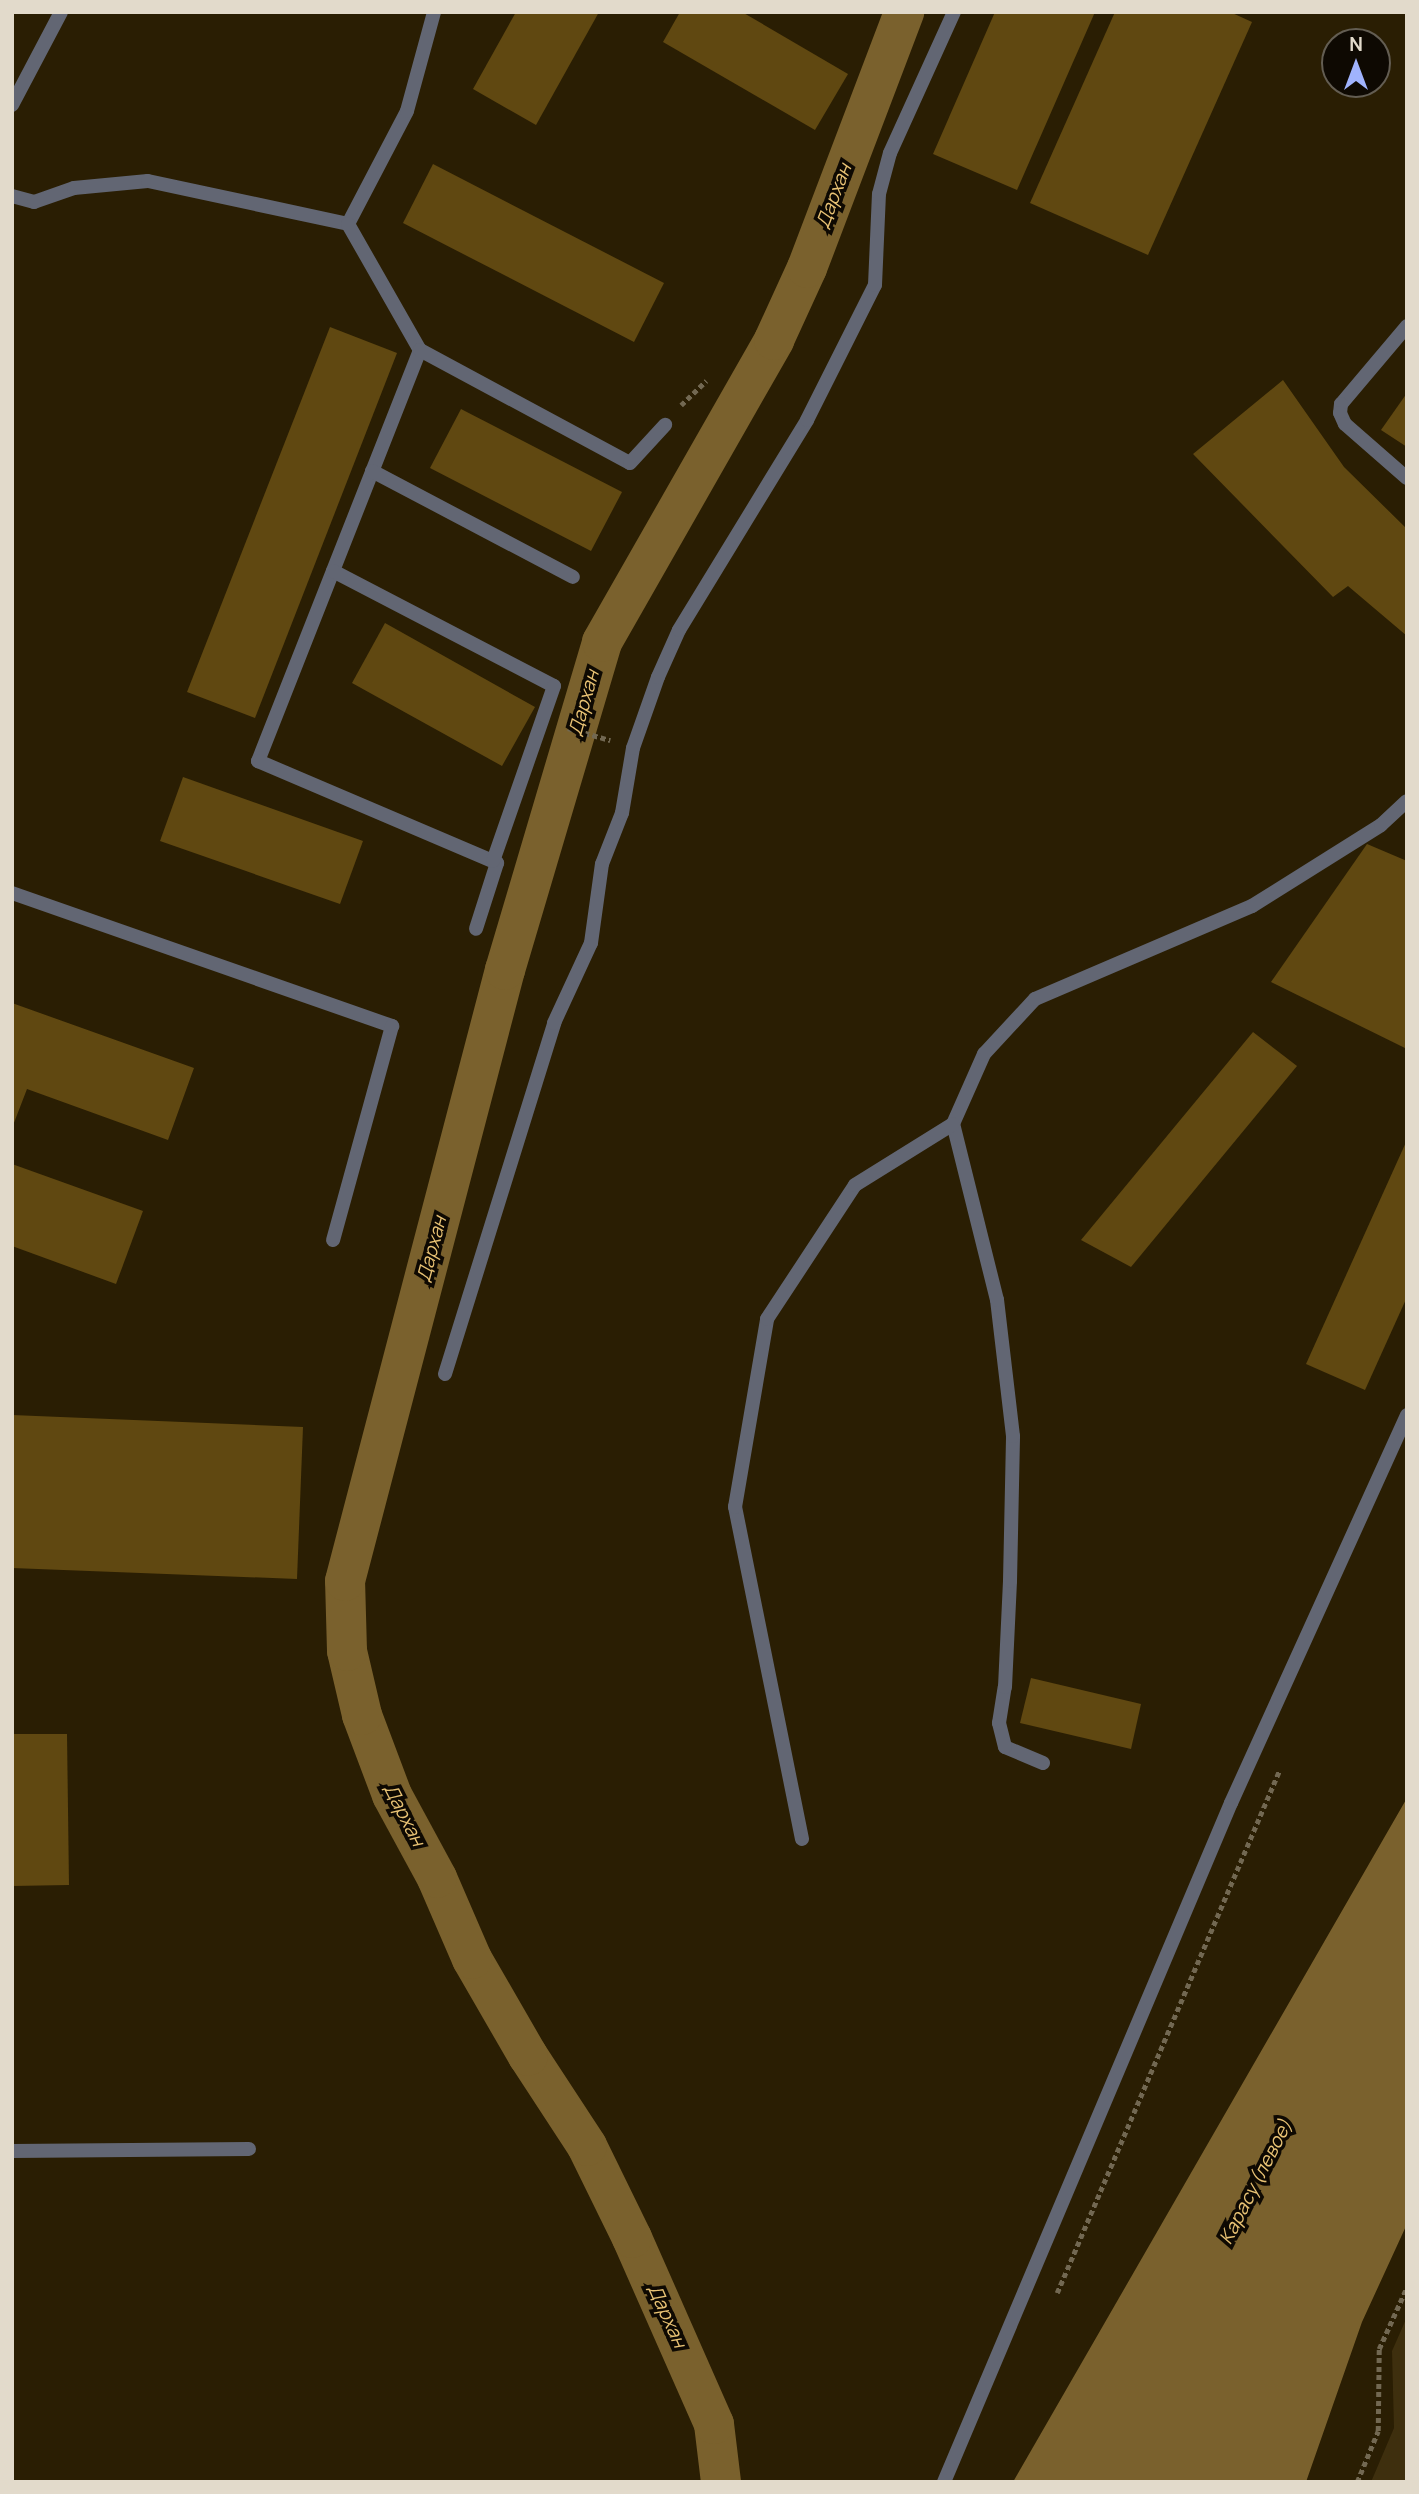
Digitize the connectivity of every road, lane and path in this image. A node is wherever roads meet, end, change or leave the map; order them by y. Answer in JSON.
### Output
{"nodes":[{"id":1,"x":61,"y":12,"type":"edge"},
{"id":2,"x":433,"y":12,"type":"edge"},
{"id":3,"x":954,"y":12,"type":"edge"},
{"id":4,"x":12,"y":105,"type":"edge"},
{"id":5,"x":12,"y":196,"type":"edge"},
{"id":6,"x":348,"y":224,"type":"junction"},
{"id":7,"x":1407,"y":326,"type":"edge"},
{"id":8,"x":420,"y":350,"type":"junction"},
{"id":9,"x":706,"y":382,"type":"dead end"},
{"id":10,"x":665,"y":425,"type":"joint"},
{"id":11,"x":372,"y":471,"type":"junction"},
{"id":12,"x":1407,"y":478,"type":"edge"},
{"id":13,"x":333,"y":571,"type":"junction"},
{"id":14,"x":573,"y":577,"type":"dead end"},
{"id":15,"x":543,"y":720,"type":"junction"},
{"id":16,"x":633,"y":748,"type":"junction"},
{"id":17,"x":1407,"y":801,"type":"edge"},
{"id":18,"x":493,"y":862,"type":"junction"},
{"id":19,"x":12,"y":893,"type":"edge"},
{"id":20,"x":476,"y":929,"type":"dead end"},
{"id":21,"x":953,"y":1124,"type":"junction"},
{"id":22,"x":333,"y":1240,"type":"dead end"},
{"id":23,"x":445,"y":1374,"type":"dead end"},
{"id":24,"x":1407,"y":1416,"type":"edge"},
{"id":25,"x":1043,"y":1763,"type":"dead end"},
{"id":26,"x":802,"y":1839,"type":"dead end"},
{"id":27,"x":249,"y":2149,"type":"dead end"},
{"id":28,"x":12,"y":2151,"type":"edge"},
{"id":29,"x":1407,"y":2287,"type":"edge"},
{"id":30,"x":944,"y":2482,"type":"edge"},
{"id":31,"x":1357,"y":2482,"type":"edge"}],
"edges":[{"from":1,"to":4,"type":"street"},
{"from":2,"to":6,"type":"street"},
{"from":3,"to":16,"type":"street"},
{"from":5,"to":6,"type":"street"},
{"from":6,"to":8,"type":"street"},
{"from":7,"to":12,"type":"street"},
{"from":8,"to":10,"type":"street"},
{"from":8,"to":11,"type":"street"},
{"from":9,"to":10,"type":"path"},
{"from":11,"to":13,"type":"street"},
{"from":11,"to":14,"type":"street"},
{"from":13,"to":15,"type":"street"},
{"from":13,"to":18,"type":"street"},
{"from":15,"to":16,"type":"path"},
{"from":15,"to":18,"type":"street"},
{"from":16,"to":23,"type":"street"},
{"from":17,"to":21,"type":"street"},
{"from":18,"to":20,"type":"street"},
{"from":19,"to":22,"type":"street"},
{"from":21,"to":25,"type":"street"},
{"from":21,"to":26,"type":"street"},
{"from":24,"to":30,"type":"street"},
{"from":27,"to":28,"type":"street"},
{"from":29,"to":31,"type":"path"}]}
